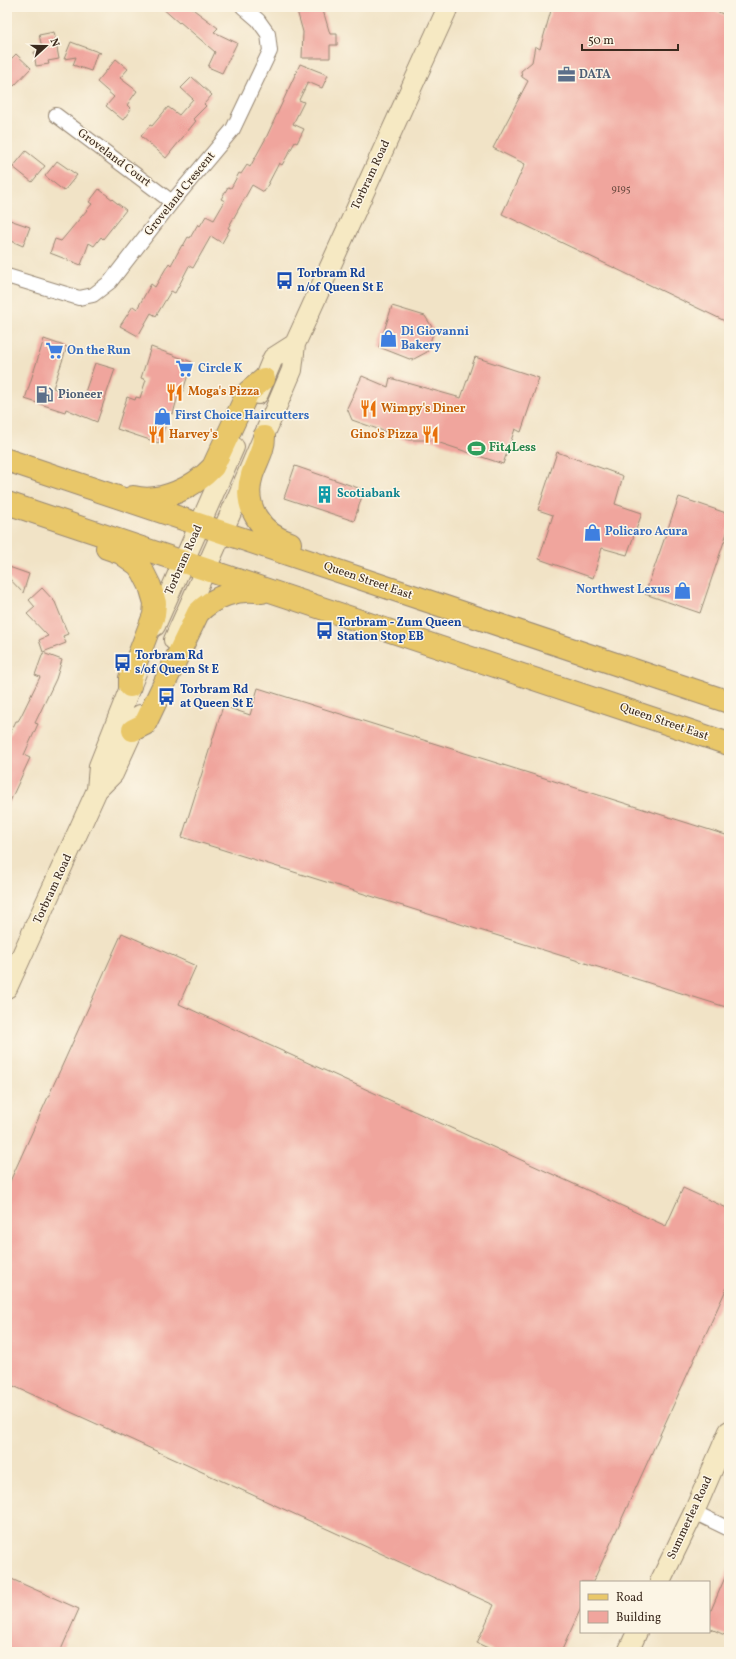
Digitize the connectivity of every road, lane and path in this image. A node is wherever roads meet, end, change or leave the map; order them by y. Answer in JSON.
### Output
{"nodes":[{"id":1,"x":243,"y":7,"type":"edge"},
{"id":2,"x":448,"y":7,"type":"edge"},
{"id":3,"x":56,"y":115,"type":"dead end"},
{"id":4,"x":172,"y":202,"type":"junction"},
{"id":5,"x":7,"y":276,"type":"edge"},
{"id":6,"x":295,"y":344,"type":"junction"},
{"id":7,"x":264,"y":379,"type":"junction"},
{"id":8,"x":264,"y":437,"type":"junction"},
{"id":9,"x":7,"y":460,"type":"edge"},
{"id":10,"x":86,"y":487,"type":"junction"},
{"id":11,"x":9,"y":504,"type":"edge"},
{"id":12,"x":199,"y":524,"type":"junction"},
{"id":13,"x":222,"y":532,"type":"junction"},
{"id":14,"x":183,"y":561,"type":"junction"},
{"id":15,"x":206,"y":569,"type":"junction"},
{"id":16,"x":357,"y":577,"type":"junction"},
{"id":17,"x":318,"y":606,"type":"junction"},
{"id":18,"x":130,"y":686,"type":"junction"},
{"id":19,"x":729,"y":702,"type":"edge"},
{"id":20,"x":133,"y":730,"type":"junction"},
{"id":21,"x":729,"y":744,"type":"edge"},
{"id":22,"x":97,"y":790,"type":"junction"},
{"id":23,"x":7,"y":988,"type":"edge"},
{"id":24,"x":729,"y":1431,"type":"edge"},
{"id":25,"x":694,"y":1512,"type":"junction"},
{"id":26,"x":729,"y":1529,"type":"edge"},
{"id":27,"x":660,"y":1581,"type":"edge"},
{"id":28,"x":637,"y":1633,"type":"edge"},
{"id":29,"x":628,"y":1652,"type":"edge"}],
"edges":[{"from":1,"to":4,"type":"street","name":"Groveland Crescent"},
{"from":2,"to":6,"type":"main road","name":"Torbram Road"},
{"from":3,"to":4,"type":"street","name":"Groveland Court"},
{"from":4,"to":5,"type":"street","name":"Groveland Crescent"},
{"from":6,"to":7,"type":"main road","name":"Torbram Road"},
{"from":6,"to":8,"type":"main road","name":"Torbram Road"},
{"from":7,"to":10,"type":"main road"},
{"from":7,"to":12,"type":"main road","name":"Torbram Road"},
{"from":8,"to":13,"type":"main road","name":"Torbram Road"},
{"from":8,"to":16,"type":"main road"},
{"from":9,"to":10,"type":"main road","name":"Queen Street East"},
{"from":10,"to":12,"type":"main road","name":"Queen Street East"},
{"from":11,"to":14,"type":"main road","name":"Queen Street East"},
{"from":11,"to":18,"type":"main road"},
{"from":12,"to":13,"type":"main road","name":"Queen Street East"},
{"from":12,"to":14,"type":"main road","name":"Torbram Road"},
{"from":13,"to":15,"type":"main road","name":"Torbram Road"},
{"from":13,"to":16,"type":"main road","name":"Queen Street East"},
{"from":14,"to":15,"type":"main road","name":"Queen Street East"},
{"from":14,"to":18,"type":"main road","name":"Torbram Road"},
{"from":15,"to":17,"type":"main road","name":"Queen Street East"},
{"from":15,"to":20,"type":"main road","name":"Torbram Road"},
{"from":16,"to":19,"type":"main road","name":"Queen Street East"},
{"from":17,"to":20,"type":"main road"},
{"from":17,"to":21,"type":"main road","name":"Queen Street East"},
{"from":18,"to":22,"type":"main road","name":"Torbram Road"},
{"from":20,"to":22,"type":"main road","name":"Torbram Road"},
{"from":22,"to":23,"type":"main road","name":"Torbram Road"},
{"from":24,"to":25,"type":"main road","name":"Summerlea Road"},
{"from":25,"to":26,"type":"street"},
{"from":25,"to":27,"type":"main road","name":"Summerlea Road"},
{"from":28,"to":29,"type":"main road"}]}
